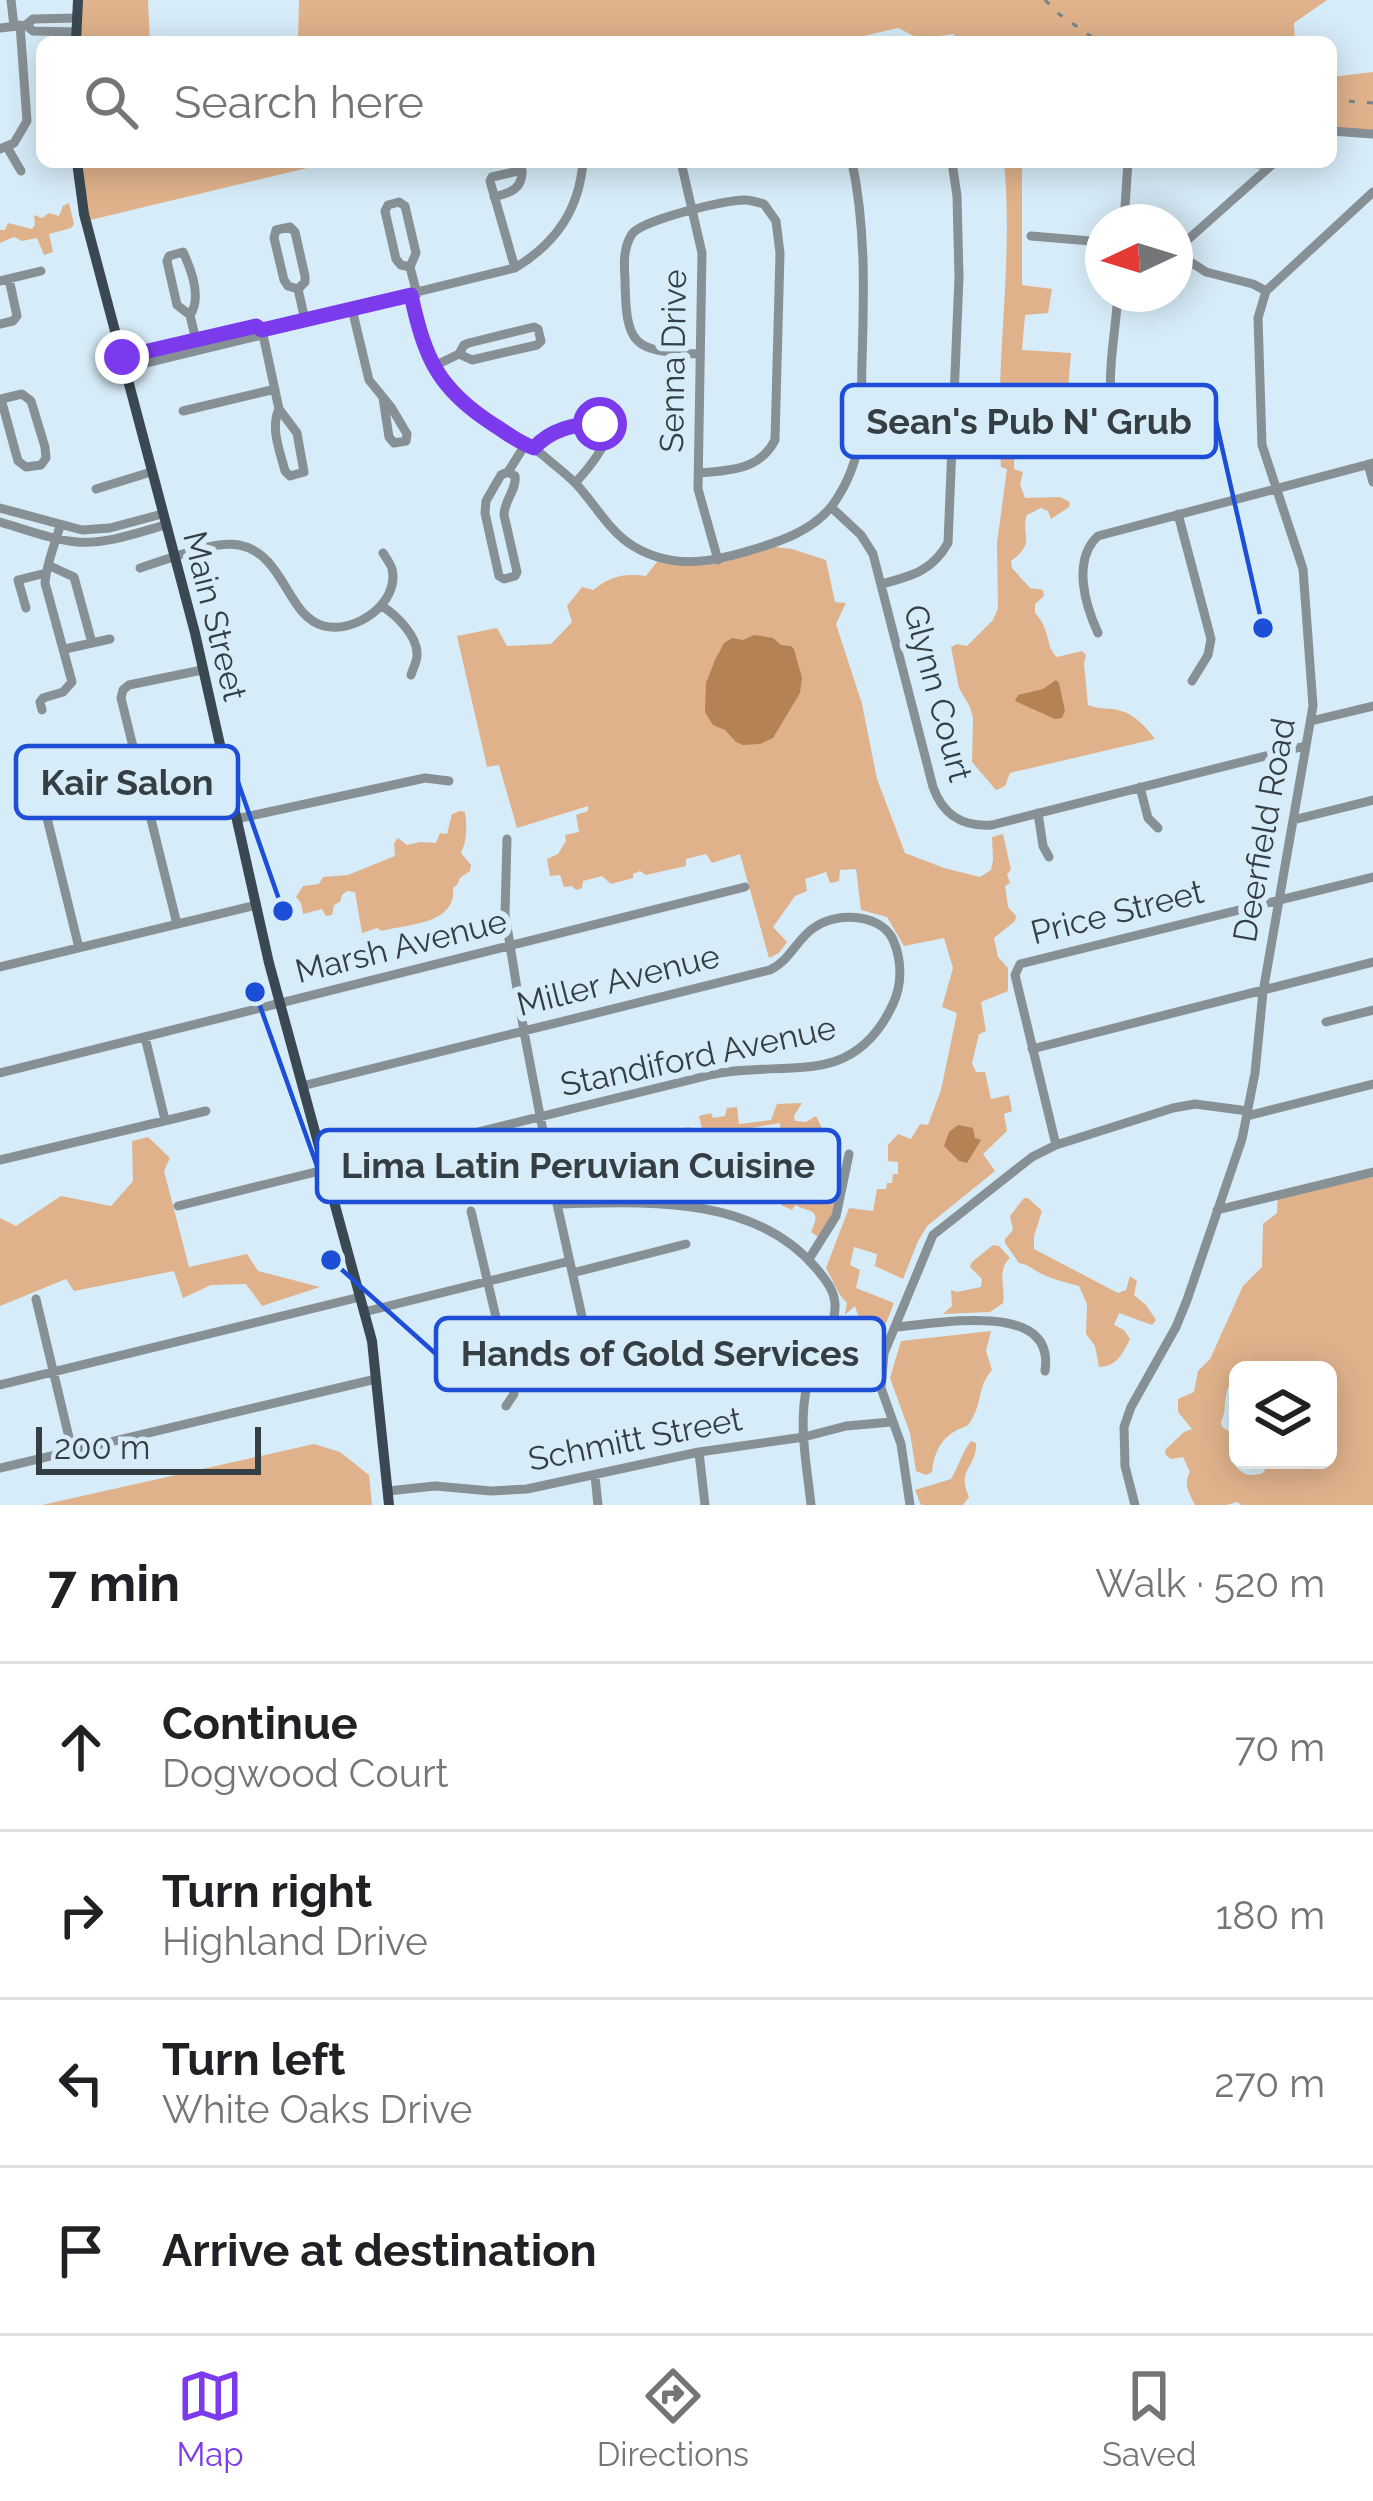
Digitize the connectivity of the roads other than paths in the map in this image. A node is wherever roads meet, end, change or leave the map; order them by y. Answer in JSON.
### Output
{"nodes":[{"id":1,"x":11,"y":0,"type":"edge"},
{"id":2,"x":78,"y":0,"type":"edge"},
{"id":3,"x":76,"y":18,"type":"junction"},
{"id":4,"x":20,"y":25,"type":"junction"},
{"id":5,"x":0,"y":28,"type":"edge"},
{"id":6,"x":69,"y":36,"type":"edge"},
{"id":7,"x":76,"y":36,"type":"edge"},
{"id":8,"x":1337,"y":131,"type":"edge"},
{"id":9,"x":1373,"y":134,"type":"edge"},
{"id":10,"x":3,"y":148,"type":"edge"},
{"id":11,"x":78,"y":168,"type":"edge"},
{"id":12,"x":583,"y":168,"type":"edge"},
{"id":13,"x":682,"y":168,"type":"edge"},
{"id":14,"x":853,"y":168,"type":"edge"},
{"id":15,"x":953,"y":168,"type":"edge"},
{"id":16,"x":1128,"y":168,"type":"edge"},
{"id":17,"x":1268,"y":168,"type":"edge"},
{"id":18,"x":21,"y":171,"type":"dead end"},
{"id":19,"x":1373,"y":192,"type":"edge"},
{"id":20,"x":494,"y":197,"type":"dead end"},
{"id":21,"x":1125,"y":204,"type":"edge"},
{"id":22,"x":692,"y":211,"type":"junction"},
{"id":23,"x":1031,"y":236,"type":"dead end"},
{"id":24,"x":1193,"y":236,"type":"edge"},
{"id":25,"x":1085,"y":240,"type":"edge"},
{"id":26,"x":1193,"y":263,"type":"edge"},
{"id":27,"x":410,"y":267,"type":"junction"},
{"id":28,"x":515,"y":268,"type":"junction"},
{"id":29,"x":41,"y":271,"type":"dead end"},
{"id":30,"x":5,"y":280,"type":"edge"},
{"id":31,"x":298,"y":289,"type":"junction"},
{"id":32,"x":1266,"y":291,"type":"junction"},
{"id":33,"x":414,"y":294,"type":"junction"},
{"id":34,"x":352,"y":309,"type":"junction"},
{"id":35,"x":1117,"y":312,"type":"edge"},
{"id":36,"x":190,"y":315,"type":"junction"},
{"id":37,"x":305,"y":320,"type":"junction"},
{"id":38,"x":0,"y":324,"type":"edge"},
{"id":39,"x":262,"y":330,"type":"junction"},
{"id":40,"x":197,"y":345,"type":"junction"},
{"id":41,"x":459,"y":353,"type":"junction"},
{"id":42,"x":699,"y":354,"type":"junction"},
{"id":43,"x":124,"y":362,"type":"junction"},
{"id":44,"x":434,"y":367,"type":"junction"},
{"id":45,"x":275,"y":389,"type":"junction"},
{"id":46,"x":383,"y":398,"type":"dead end"},
{"id":47,"x":0,"y":399,"type":"edge"},
{"id":48,"x":279,"y":409,"type":"junction"},
{"id":49,"x":183,"y":411,"type":"dead end"},
{"id":50,"x":1065,"y":445,"type":"dead end"},
{"id":51,"x":530,"y":447,"type":"junction"},
{"id":52,"x":1371,"y":464,"type":"edge"},
{"id":53,"x":151,"y":472,"type":"junction"},
{"id":54,"x":508,"y":472,"type":"junction"},
{"id":55,"x":698,"y":473,"type":"junction"},
{"id":56,"x":576,"y":482,"type":"junction"},
{"id":57,"x":1373,"y":482,"type":"edge"},
{"id":58,"x":1275,"y":488,"type":"junction"},
{"id":59,"x":96,"y":489,"type":"dead end"},
{"id":60,"x":831,"y":507,"type":"junction"},
{"id":61,"x":0,"y":508,"type":"edge"},
{"id":62,"x":1178,"y":514,"type":"junction"},
{"id":63,"x":164,"y":519,"type":"junction"},
{"id":64,"x":0,"y":522,"type":"edge"},
{"id":65,"x":58,"y":532,"type":"junction"},
{"id":66,"x":383,"y":553,"type":"dead end"},
{"id":67,"x":174,"y":558,"type":"junction"},
{"id":68,"x":718,"y":560,"type":"junction"},
{"id":69,"x":140,"y":568,"type":"dead end"},
{"id":70,"x":48,"y":569,"type":"junction"},
{"id":71,"x":882,"y":584,"type":"junction"},
{"id":72,"x":382,"y":606,"type":"junction"},
{"id":73,"x":26,"y":608,"type":"dead end"},
{"id":74,"x":1098,"y":633,"type":"dead end"},
{"id":75,"x":110,"y":639,"type":"dead end"},
{"id":76,"x":92,"y":643,"type":"junction"},
{"id":77,"x":65,"y":649,"type":"junction"},
{"id":78,"x":202,"y":670,"type":"junction"},
{"id":79,"x":411,"y":675,"type":"dead end"},
{"id":80,"x":1192,"y":681,"type":"dead end"},
{"id":81,"x":1373,"y":706,"type":"edge"},
{"id":82,"x":42,"y":710,"type":"dead end"},
{"id":83,"x":1311,"y":721,"type":"junction"},
{"id":84,"x":1305,"y":746,"type":"junction"},
{"id":85,"x":32,"y":757,"type":"dead end"},
{"id":86,"x":448,"y":781,"type":"dead end"},
{"id":87,"x":1141,"y":787,"type":"junction"},
{"id":88,"x":1373,"y":800,"type":"edge"},
{"id":89,"x":1038,"y":813,"type":"junction"},
{"id":90,"x":236,"y":819,"type":"junction"},
{"id":91,"x":1293,"y":820,"type":"junction"},
{"id":92,"x":1158,"y":828,"type":"dead end"},
{"id":93,"x":507,"y":838,"type":"dead end"},
{"id":94,"x":1049,"y":857,"type":"dead end"},
{"id":95,"x":1373,"y":877,"type":"edge"},
{"id":96,"x":746,"y":887,"type":"dead end"},
{"id":97,"x":1279,"y":900,"type":"junction"},
{"id":98,"x":256,"y":905,"type":"junction"},
{"id":99,"x":177,"y":923,"type":"junction"},
{"id":100,"x":510,"y":946,"type":"junction"},
{"id":101,"x":80,"y":948,"type":"junction"},
{"id":102,"x":1373,"y":962,"type":"edge"},
{"id":103,"x":0,"y":967,"type":"edge"},
{"id":104,"x":901,"y":969,"type":"joint"},
{"id":105,"x":1263,"y":992,"type":"junction"},
{"id":106,"x":280,"y":1003,"type":"junction"},
{"id":107,"x":1373,"y":1010,"type":"edge"},
{"id":108,"x":1326,"y":1022,"type":"dead end"},
{"id":109,"x":524,"y":1032,"type":"junction"},
{"id":110,"x":145,"y":1037,"type":"junction"},
{"id":111,"x":1032,"y":1049,"type":"junction"},
{"id":112,"x":0,"y":1073,"type":"edge"},
{"id":113,"x":1373,"y":1084,"type":"edge"},
{"id":114,"x":302,"y":1086,"type":"junction"},
{"id":115,"x":206,"y":1111,"type":"dead end"},
{"id":116,"x":1247,"y":1113,"type":"junction"},
{"id":117,"x":539,"y":1117,"type":"junction"},
{"id":118,"x":165,"y":1120,"type":"junction"},
{"id":119,"x":1057,"y":1145,"type":"junction"},
{"id":120,"x":849,"y":1154,"type":"dead end"},
{"id":121,"x":0,"y":1160,"type":"edge"},
{"id":122,"x":325,"y":1170,"type":"junction"},
{"id":123,"x":1373,"y":1172,"type":"edge"},
{"id":124,"x":557,"y":1204,"type":"junction"},
{"id":125,"x":178,"y":1206,"type":"dead end"},
{"id":126,"x":471,"y":1210,"type":"dead end"},
{"id":127,"x":1217,"y":1210,"type":"junction"},
{"id":128,"x":686,"y":1244,"type":"dead end"},
{"id":129,"x":808,"y":1259,"type":"junction"},
{"id":130,"x":571,"y":1267,"type":"junction"},
{"id":131,"x":487,"y":1281,"type":"junction"},
{"id":132,"x":360,"y":1297,"type":"junction"},
{"id":133,"x":36,"y":1299,"type":"dead end"},
{"id":134,"x":364,"y":1312,"type":"junction"},
{"id":135,"x":896,"y":1327,"type":"junction"},
{"id":136,"x":689,"y":1347,"type":"dead end"},
{"id":137,"x":1045,"y":1371,"type":"dead end"},
{"id":138,"x":53,"y":1372,"type":"junction"},
{"id":139,"x":376,"y":1378,"type":"junction"},
{"id":140,"x":0,"y":1385,"type":"edge"},
{"id":141,"x":506,"y":1406,"type":"dead end"},
{"id":142,"x":891,"y":1422,"type":"junction"},
{"id":143,"x":804,"y":1437,"type":"junction"},
{"id":144,"x":71,"y":1450,"type":"junction"},
{"id":145,"x":699,"y":1452,"type":"junction"},
{"id":146,"x":0,"y":1468,"type":"edge"},
{"id":147,"x":595,"y":1476,"type":"junction"},
{"id":148,"x":388,"y":1491,"type":"junction"},
{"id":149,"x":491,"y":1491,"type":"junction"},
{"id":150,"x":389,"y":1505,"type":"edge"},
{"id":151,"x":492,"y":1505,"type":"edge"},
{"id":152,"x":598,"y":1505,"type":"edge"},
{"id":153,"x":705,"y":1505,"type":"edge"},
{"id":154,"x":811,"y":1505,"type":"edge"},
{"id":155,"x":910,"y":1505,"type":"edge"},
{"id":156,"x":1135,"y":1505,"type":"edge"}],
"edges":[{"from":1,"to":4,"type":"street"},
{"from":2,"to":3,"type":"main road"},
{"from":3,"to":4,"type":"street"},
{"from":3,"to":7,"type":"main road"},
{"from":4,"to":5,"type":"street"},
{"from":4,"to":6,"type":"street"},
{"from":4,"to":10,"type":"street"},
{"from":8,"to":9,"type":"street"},
{"from":10,"to":18,"type":"street"},
{"from":11,"to":43,"type":"main road","name":"Main Street"},
{"from":12,"to":28,"type":"street"},
{"from":13,"to":22,"type":"street","name":"Senna Drive"},
{"from":14,"to":60,"type":"street"},
{"from":15,"to":71,"type":"street"},
{"from":16,"to":21,"type":"street"},
{"from":17,"to":24,"type":"street"},
{"from":19,"to":32,"type":"street"},
{"from":20,"to":28,"type":"street"},
{"from":22,"to":42,"type":"street","name":"Senna Drive"},
{"from":22,"to":42,"type":"street"},
{"from":22,"to":55,"type":"street"},
{"from":23,"to":25,"type":"street"},
{"from":26,"to":32,"type":"street"},
{"from":27,"to":27,"type":"street"},
{"from":27,"to":33,"type":"street"},
{"from":28,"to":33,"type":"street"},
{"from":29,"to":30,"type":"street"},
{"from":30,"to":38,"type":"street"},
{"from":31,"to":31,"type":"street"},
{"from":31,"to":37,"type":"street"},
{"from":32,"to":58,"type":"street","name":"Deerfield Road"},
{"from":33,"to":34,"type":"street"},
{"from":33,"to":44,"type":"street"},
{"from":34,"to":37,"type":"street"},
{"from":34,"to":46,"type":"street"},
{"from":35,"to":50,"type":"street"},
{"from":36,"to":36,"type":"street"},
{"from":36,"to":40,"type":"street"},
{"from":37,"to":39,"type":"street"},
{"from":39,"to":40,"type":"street"},
{"from":39,"to":45,"type":"street"},
{"from":40,"to":43,"type":"street"},
{"from":41,"to":41,"type":"street"},
{"from":41,"to":44,"type":"street"},
{"from":42,"to":55,"type":"street","name":"Senna Drive"},
{"from":43,"to":53,"type":"main road","name":"Main Street"},
{"from":44,"to":51,"type":"street"},
{"from":45,"to":48,"type":"street"},
{"from":45,"to":49,"type":"street"},
{"from":47,"to":47,"type":"street"},
{"from":48,"to":48,"type":"street"},
{"from":51,"to":54,"type":"street"},
{"from":51,"to":56,"type":"street"},
{"from":51,"to":56,"type":"street"},
{"from":52,"to":57,"type":"street"},
{"from":52,"to":58,"type":"street"},
{"from":53,"to":59,"type":"street"},
{"from":53,"to":63,"type":"main road","name":"Main Street"},
{"from":54,"to":54,"type":"street"},
{"from":55,"to":68,"type":"street","name":"Senna Drive"},
{"from":56,"to":68,"type":"street"},
{"from":58,"to":62,"type":"street"},
{"from":58,"to":83,"type":"street","name":"Deerfield Road"},
{"from":60,"to":68,"type":"street"},
{"from":60,"to":71,"type":"street","name":"Glynn Court"},
{"from":61,"to":65,"type":"street"},
{"from":62,"to":74,"type":"street"},
{"from":62,"to":80,"type":"street"},
{"from":63,"to":65,"type":"street"},
{"from":63,"to":67,"type":"main road","name":"Main Street"},
{"from":64,"to":65,"type":"street"},
{"from":65,"to":70,"type":"street"},
{"from":66,"to":72,"type":"street"},
{"from":67,"to":69,"type":"street"},
{"from":67,"to":72,"type":"street"},
{"from":67,"to":78,"type":"main road","name":"Main Street"},
{"from":70,"to":73,"type":"street"},
{"from":70,"to":76,"type":"street"},
{"from":70,"to":77,"type":"street"},
{"from":71,"to":89,"type":"street","name":"Glynn Court"},
{"from":72,"to":79,"type":"street"},
{"from":75,"to":76,"type":"street"},
{"from":76,"to":77,"type":"street"},
{"from":77,"to":82,"type":"street"},
{"from":78,"to":90,"type":"main road","name":"Main Street"},
{"from":78,"to":99,"type":"street"},
{"from":81,"to":83,"type":"street"},
{"from":83,"to":84,"type":"street","name":"Deerfield Road"},
{"from":84,"to":87,"type":"street","name":"Glynn Court"},
{"from":84,"to":91,"type":"street","name":"Deerfield Road"},
{"from":85,"to":101,"type":"street"},
{"from":86,"to":90,"type":"street"},
{"from":87,"to":89,"type":"street","name":"Glynn Court"},
{"from":87,"to":92,"type":"street"},
{"from":88,"to":91,"type":"street"},
{"from":89,"to":94,"type":"street"},
{"from":90,"to":98,"type":"main road","name":"Main Street"},
{"from":91,"to":97,"type":"street","name":"Deerfield Road"},
{"from":93,"to":100,"type":"street"},
{"from":95,"to":97,"type":"street","name":"Price Street"},
{"from":96,"to":100,"type":"street","name":"Marsh Avenue"},
{"from":97,"to":105,"type":"street","name":"Deerfield Road"},
{"from":97,"to":111,"type":"street","name":"Price Street"},
{"from":98,"to":99,"type":"street"},
{"from":98,"to":106,"type":"main road","name":"Main Street"},
{"from":99,"to":101,"type":"street"},
{"from":100,"to":106,"type":"street","name":"Marsh Avenue"},
{"from":100,"to":109,"type":"street"},
{"from":101,"to":103,"type":"street"},
{"from":102,"to":105,"type":"street"},
{"from":104,"to":109,"type":"street","name":"Miller Avenue"},
{"from":104,"to":117,"type":"street","name":"Standiford Avenue"},
{"from":105,"to":111,"type":"street"},
{"from":105,"to":116,"type":"street","name":"Deerfield Road"},
{"from":106,"to":110,"type":"street","name":"Marsh Avenue"},
{"from":106,"to":114,"type":"main road","name":"Main Street"},
{"from":107,"to":108,"type":"street"},
{"from":109,"to":114,"type":"street","name":"Miller Avenue"},
{"from":109,"to":117,"type":"street"},
{"from":110,"to":112,"type":"street","name":"Marsh Avenue"},
{"from":110,"to":118,"type":"street"},
{"from":111,"to":119,"type":"street"},
{"from":113,"to":116,"type":"street"},
{"from":114,"to":122,"type":"main road","name":"Main Street"},
{"from":115,"to":118,"type":"street"},
{"from":116,"to":119,"type":"street"},
{"from":116,"to":127,"type":"street","name":"Deerfield Road"},
{"from":117,"to":122,"type":"street","name":"Standiford Avenue"},
{"from":117,"to":124,"type":"street"},
{"from":118,"to":121,"type":"street"},
{"from":119,"to":135,"type":"street"},
{"from":120,"to":129,"type":"street"},
{"from":122,"to":125,"type":"street","name":"Standiford Avenue"},
{"from":122,"to":132,"type":"main road","name":"Main Street"},
{"from":123,"to":127,"type":"street"},
{"from":124,"to":129,"type":"street"},
{"from":124,"to":130,"type":"street"},
{"from":126,"to":131,"type":"street"},
{"from":127,"to":156,"type":"street","name":"Deerfield Road"},
{"from":128,"to":130,"type":"street"},
{"from":129,"to":143,"type":"street"},
{"from":130,"to":131,"type":"street"},
{"from":130,"to":136,"type":"street"},
{"from":131,"to":134,"type":"street"},
{"from":131,"to":141,"type":"street"},
{"from":132,"to":134,"type":"main road","name":"Main Street"},
{"from":132,"to":138,"type":"street"},
{"from":133,"to":138,"type":"street"},
{"from":134,"to":139,"type":"main road","name":"Main Street"},
{"from":135,"to":137,"type":"street"},
{"from":135,"to":142,"type":"street"},
{"from":138,"to":140,"type":"street"},
{"from":138,"to":144,"type":"street"},
{"from":139,"to":144,"type":"street"},
{"from":139,"to":148,"type":"main road","name":"Main Street"},
{"from":142,"to":143,"type":"street","name":"Schmitt Street"},
{"from":142,"to":155,"type":"street"},
{"from":143,"to":145,"type":"street","name":"Schmitt Street"},
{"from":143,"to":154,"type":"street"},
{"from":144,"to":146,"type":"street"},
{"from":145,"to":147,"type":"street","name":"Schmitt Street"},
{"from":145,"to":153,"type":"street"},
{"from":147,"to":149,"type":"street","name":"Schmitt Street"},
{"from":147,"to":152,"type":"street"},
{"from":148,"to":149,"type":"street","name":"Schmitt Street"},
{"from":148,"to":150,"type":"main road","name":"Main Street"},
{"from":149,"to":151,"type":"street"}]}
